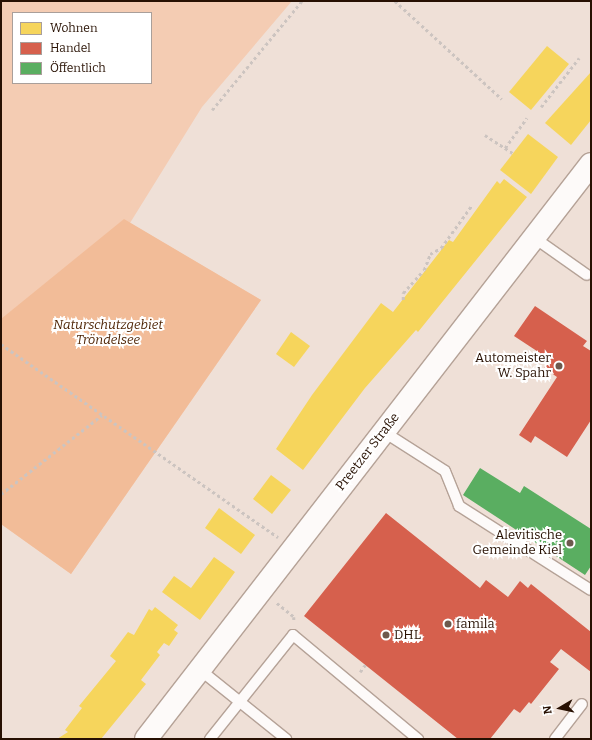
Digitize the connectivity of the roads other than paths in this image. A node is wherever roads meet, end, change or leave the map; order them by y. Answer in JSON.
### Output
{"nodes":[{"id":1,"x":591,"y":164,"type":"edge"},
{"id":2,"x":536,"y":239,"type":"junction"},
{"id":3,"x":587,"y":275,"type":"dead end"},
{"id":4,"x":384,"y":432,"type":"junction"},
{"id":5,"x":591,"y":590,"type":"edge"},
{"id":6,"x":199,"y":669,"type":"junction"},
{"id":7,"x":239,"y":702,"type":"junction"},
{"id":8,"x":582,"y":704,"type":"dead end"},
{"id":9,"x":146,"y":739,"type":"edge"},
{"id":10,"x":210,"y":739,"type":"edge"},
{"id":11,"x":286,"y":739,"type":"edge"},
{"id":12,"x":418,"y":739,"type":"edge"},
{"id":13,"x":555,"y":739,"type":"edge"}],
"edges":[{"from":1,"to":2,"type":"street","name":"Preetzer Straße"},
{"from":2,"to":3,"type":"lane"},
{"from":2,"to":4,"type":"street","name":"Preetzer Straße"},
{"from":4,"to":5,"type":"lane"},
{"from":4,"to":6,"type":"street","name":"Preetzer Straße"},
{"from":6,"to":7,"type":"lane"},
{"from":6,"to":9,"type":"street","name":"Preetzer Straße"},
{"from":7,"to":10,"type":"lane"},
{"from":7,"to":11,"type":"lane"},
{"from":7,"to":12,"type":"lane"},
{"from":8,"to":13,"type":"lane"}]}
